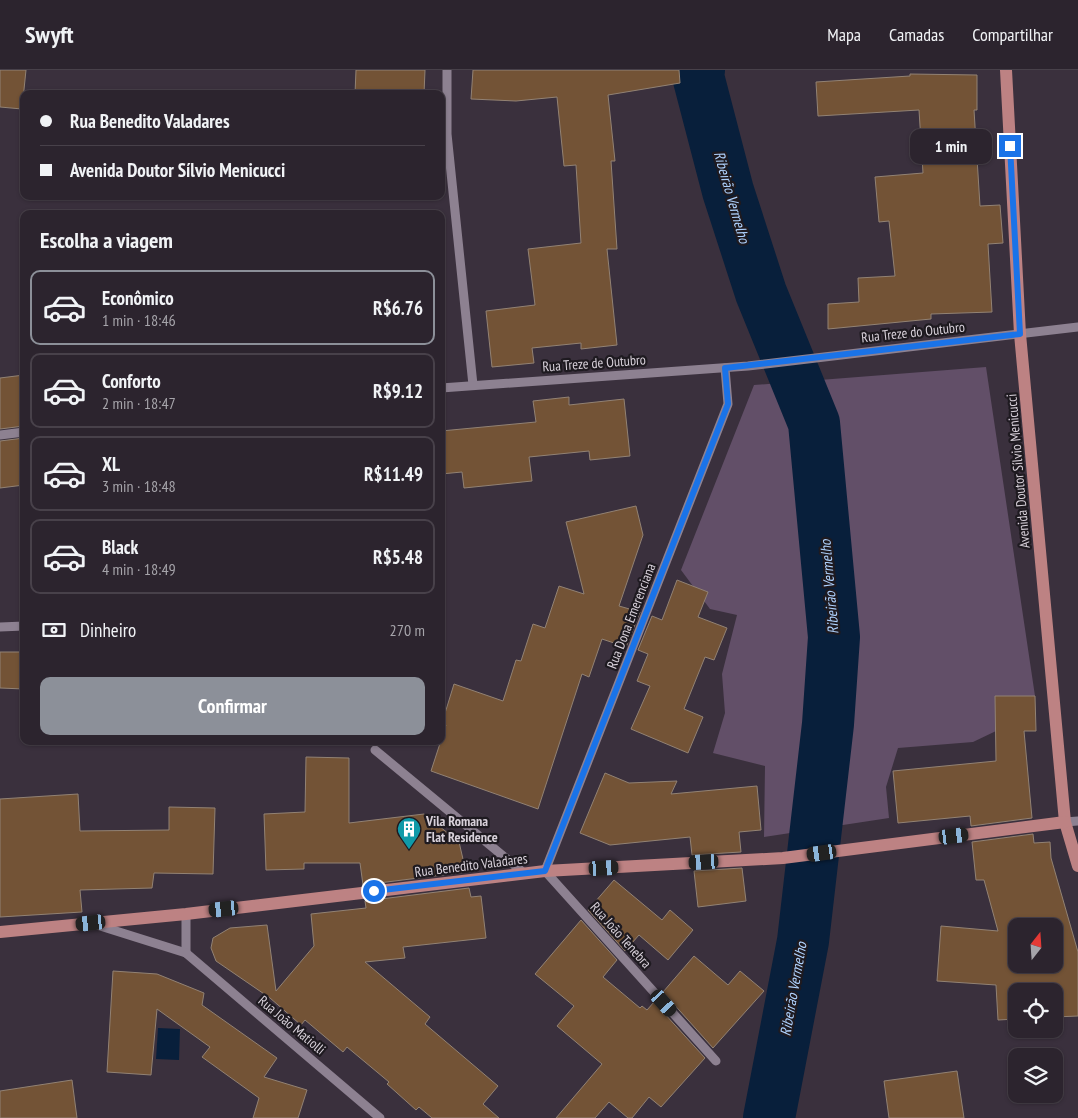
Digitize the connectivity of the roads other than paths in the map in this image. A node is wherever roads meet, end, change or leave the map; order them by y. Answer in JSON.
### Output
{"nodes":[{"id":1,"x":448,"y":70,"type":"edge"},
{"id":2,"x":1006,"y":70,"type":"edge"},
{"id":3,"x":1078,"y":327,"type":"edge"},
{"id":4,"x":1020,"y":334,"type":"junction"},
{"id":5,"x":748,"y":366,"type":"joint"},
{"id":6,"x":725,"y":368,"type":"junction"},
{"id":7,"x":474,"y":384,"type":"junction"},
{"id":8,"x":445,"y":388,"type":"edge"},
{"id":9,"x":20,"y":432,"type":"edge"},
{"id":10,"x":0,"y":435,"type":"edge"},
{"id":11,"x":20,"y":626,"type":"edge"},
{"id":12,"x":0,"y":627,"type":"edge"},
{"id":13,"x":375,"y":750,"type":"dead end"},
{"id":14,"x":1078,"y":821,"type":"edge"},
{"id":15,"x":1065,"y":822,"type":"junction"},
{"id":16,"x":1078,"y":866,"type":"edge"},
{"id":17,"x":545,"y":871,"type":"junction"},
{"id":18,"x":525,"y":874,"type":"junction"},
{"id":19,"x":186,"y":914,"type":"junction"},
{"id":20,"x":91,"y":923,"type":"junction"},
{"id":21,"x":0,"y":932,"type":"edge"},
{"id":22,"x":186,"y":953,"type":"junction"},
{"id":23,"x":716,"y":1061,"type":"dead end"},
{"id":24,"x":380,"y":1118,"type":"edge"}],
"edges":[{"from":1,"to":7,"type":"street"},
{"from":2,"to":4,"type":"main road","name":"Avenida Doutor Sílvio Menicucci"},
{"from":3,"to":4,"type":"street","name":"Rua Treze do Outubro"},
{"from":4,"to":5,"type":"street","name":"Rua Treze do Outubro"},
{"from":4,"to":15,"type":"main road","name":"Avenida Doutor Sílvio Menicucci"},
{"from":5,"to":6,"type":"street","name":"Rua Treze de Outubro"},
{"from":6,"to":7,"type":"street","name":"Rua Treze de Outubro"},
{"from":6,"to":17,"type":"street","name":"Rua Dona Emerenciana"},
{"from":7,"to":8,"type":"street","name":"Rua Treze de Outubro"},
{"from":9,"to":10,"type":"street"},
{"from":11,"to":12,"type":"street"},
{"from":13,"to":18,"type":"street"},
{"from":14,"to":15,"type":"street"},
{"from":15,"to":16,"type":"main road","name":"Avenida Doutor Sílvio Menicucci"},
{"from":15,"to":17,"type":"main road","name":"Rua Benedito Valadares"},
{"from":17,"to":18,"type":"main road","name":"Rua Benedito Valadares"},
{"from":17,"to":23,"type":"street","name":"Rua João Tenebra"},
{"from":18,"to":19,"type":"main road","name":"Rua Benedito Valadares"},
{"from":19,"to":20,"type":"main road","name":"Rua Benedito Valadares"},
{"from":19,"to":22,"type":"street"},
{"from":20,"to":21,"type":"main road","name":"Rua Benedito Valadares"},
{"from":20,"to":22,"type":"street","name":"Rua João Matiolli"},
{"from":22,"to":24,"type":"street","name":"Rua João Matiolli"}]}
